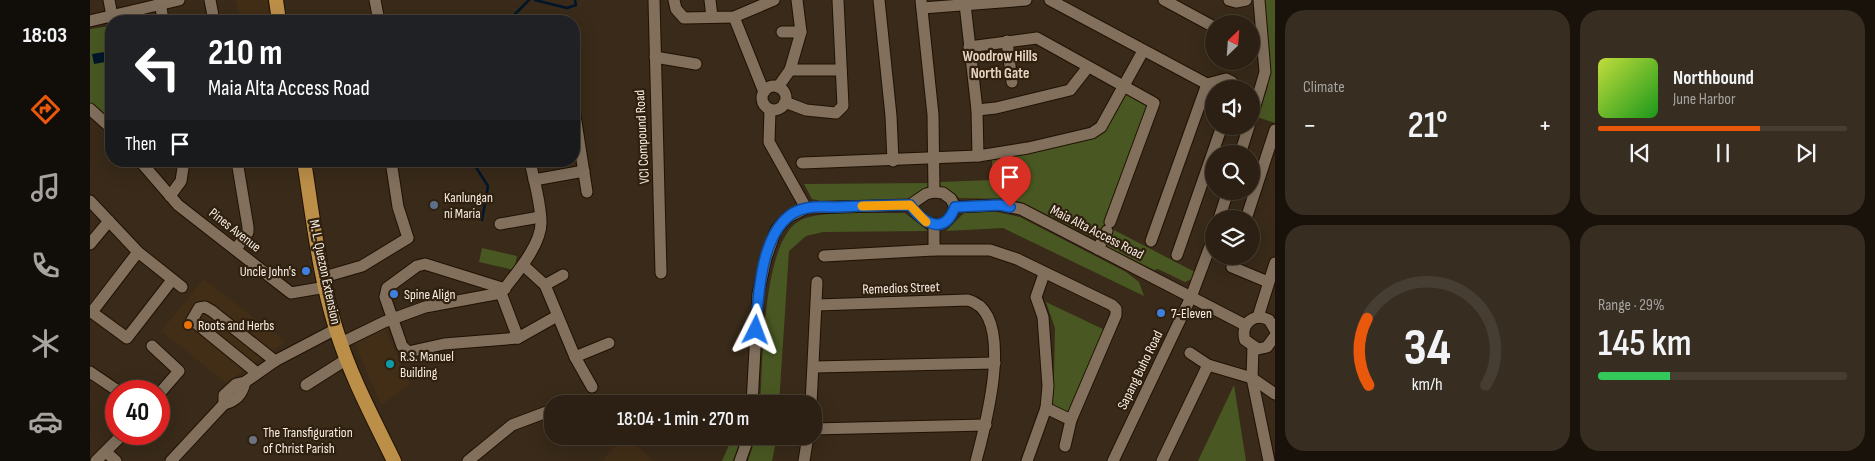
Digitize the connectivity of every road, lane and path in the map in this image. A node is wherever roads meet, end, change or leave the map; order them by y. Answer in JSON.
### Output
{"nodes":[{"id":1,"x":109,"y":0,"type":"edge"},
{"id":2,"x":179,"y":0,"type":"edge"},
{"id":3,"x":210,"y":0,"type":"edge"},
{"id":4,"x":276,"y":0,"type":"edge"},
{"id":5,"x":375,"y":0,"type":"edge"},
{"id":6,"x":654,"y":0,"type":"edge"},
{"id":7,"x":674,"y":0,"type":"edge"},
{"id":8,"x":710,"y":0,"type":"edge"},
{"id":9,"x":774,"y":0,"type":"edge"},
{"id":10,"x":797,"y":0,"type":"edge"},
{"id":11,"x":838,"y":0,"type":"edge"},
{"id":12,"x":879,"y":0,"type":"edge"},
{"id":13,"x":1026,"y":0,"type":"edge"},
{"id":14,"x":1050,"y":0,"type":"edge"},
{"id":15,"x":1164,"y":0,"type":"edge"},
{"id":16,"x":1229,"y":0,"type":"edge"},
{"id":17,"x":1246,"y":0,"type":"edge"},
{"id":18,"x":1258,"y":0,"type":"edge"},
{"id":19,"x":160,"y":2,"type":"edge"},
{"id":20,"x":922,"y":4,"type":"edge"},
{"id":21,"x":965,"y":4,"type":"junction"},
{"id":22,"x":111,"y":15,"type":"edge"},
{"id":23,"x":123,"y":15,"type":"edge"},
{"id":24,"x":162,"y":15,"type":"edge"},
{"id":25,"x":213,"y":15,"type":"edge"},
{"id":26,"x":279,"y":15,"type":"edge"},
{"id":27,"x":378,"y":15,"type":"edge"},
{"id":28,"x":1257,"y":15,"type":"edge"},
{"id":29,"x":712,"y":17,"type":"junction"},
{"id":30,"x":734,"y":17,"type":"junction"},
{"id":31,"x":105,"y":20,"type":"edge"},
{"id":32,"x":90,"y":21,"type":"edge"},
{"id":33,"x":1205,"y":22,"type":"edge"},
{"id":34,"x":782,"y":32,"type":"dead end"},
{"id":35,"x":800,"y":32,"type":"junction"},
{"id":36,"x":1007,"y":41,"type":"junction"},
{"id":37,"x":969,"y":47,"type":"junction"},
{"id":38,"x":1144,"y":51,"type":"junction"},
{"id":39,"x":1260,"y":51,"type":"edge"},
{"id":40,"x":655,"y":57,"type":"junction"},
{"id":41,"x":696,"y":64,"type":"dead end"},
{"id":42,"x":1088,"y":67,"type":"junction"},
{"id":43,"x":790,"y":70,"type":"junction"},
{"id":44,"x":841,"y":70,"type":"junction"},
{"id":45,"x":1012,"y":82,"type":"dead end"},
{"id":46,"x":1205,"y":82,"type":"edge"},
{"id":47,"x":778,"y":87,"type":"junction"},
{"id":48,"x":1125,"y":87,"type":"junction"},
{"id":49,"x":1260,"y":89,"type":"edge"},
{"id":50,"x":764,"y":92,"type":"junction"},
{"id":51,"x":1205,"y":92,"type":"edge"},
{"id":52,"x":785,"y":102,"type":"junction"},
{"id":53,"x":90,"y":108,"type":"edge"},
{"id":54,"x":770,"y":110,"type":"junction"},
{"id":55,"x":977,"y":110,"type":"junction"},
{"id":56,"x":105,"y":122,"type":"edge"},
{"id":57,"x":1275,"y":130,"type":"edge"},
{"id":58,"x":1219,"y":135,"type":"edge"},
{"id":59,"x":580,"y":153,"type":"edge"},
{"id":60,"x":978,"y":156,"type":"junction"},
{"id":61,"x":934,"y":159,"type":"junction"},
{"id":62,"x":892,"y":161,"type":"junction"},
{"id":63,"x":802,"y":163,"type":"dead end"},
{"id":64,"x":145,"y":167,"type":"edge"},
{"id":65,"x":183,"y":167,"type":"edge"},
{"id":66,"x":238,"y":167,"type":"edge"},
{"id":67,"x":305,"y":167,"type":"edge"},
{"id":68,"x":393,"y":167,"type":"edge"},
{"id":69,"x":531,"y":167,"type":"edge"},
{"id":70,"x":584,"y":171,"type":"junction"},
{"id":71,"x":534,"y":180,"type":"junction"},
{"id":72,"x":587,"y":192,"type":"dead end"},
{"id":73,"x":934,"y":192,"type":"junction"},
{"id":74,"x":170,"y":196,"type":"junction"},
{"id":75,"x":90,"y":201,"type":"edge"},
{"id":76,"x":910,"y":205,"type":"junction"},
{"id":77,"x":955,"y":207,"type":"junction"},
{"id":78,"x":806,"y":208,"type":"junction"},
{"id":79,"x":1249,"y":210,"type":"edge"},
{"id":80,"x":540,"y":217,"type":"junction"},
{"id":81,"x":109,"y":221,"type":"junction"},
{"id":82,"x":500,"y":224,"type":"dead end"},
{"id":83,"x":934,"y":228,"type":"junction"},
{"id":84,"x":1151,"y":241,"type":"dead end"},
{"id":85,"x":90,"y":244,"type":"edge"},
{"id":86,"x":1098,"y":249,"type":"junction"},
{"id":87,"x":236,"y":250,"type":"junction"},
{"id":88,"x":934,"y":250,"type":"junction"},
{"id":89,"x":138,"y":252,"type":"junction"},
{"id":90,"x":1177,"y":255,"type":"dead end"},
{"id":91,"x":824,"y":256,"type":"dead end"},
{"id":92,"x":1205,"y":260,"type":"edge"},
{"id":93,"x":1275,"y":263,"type":"edge"},
{"id":94,"x":523,"y":265,"type":"junction"},
{"id":95,"x":1232,"y":265,"type":"edge"},
{"id":96,"x":660,"y":273,"type":"dead end"},
{"id":97,"x":1044,"y":274,"type":"junction"},
{"id":98,"x":564,"y":275,"type":"dead end"},
{"id":99,"x":172,"y":280,"type":"junction"},
{"id":100,"x":325,"y":282,"type":"junction"},
{"id":101,"x":817,"y":282,"type":"dead end"},
{"id":102,"x":1268,"y":282,"type":"junction"},
{"id":103,"x":545,"y":285,"type":"junction"},
{"id":104,"x":182,"y":287,"type":"dead end"},
{"id":105,"x":503,"y":291,"type":"junction"},
{"id":106,"x":1191,"y":297,"type":"junction"},
{"id":107,"x":817,"y":305,"type":"junction"},
{"id":108,"x":91,"y":311,"type":"edge"},
{"id":109,"x":557,"y":316,"type":"junction"},
{"id":110,"x":1258,"y":317,"type":"junction"},
{"id":111,"x":392,"y":319,"type":"junction"},
{"id":112,"x":1245,"y":325,"type":"junction"},
{"id":113,"x":336,"y":329,"type":"junction"},
{"id":114,"x":1275,"y":336,"type":"edge"},
{"id":115,"x":518,"y":338,"type":"junction"},
{"id":116,"x":341,"y":343,"type":"junction"},
{"id":117,"x":609,"y":343,"type":"dead end"},
{"id":118,"x":152,"y":346,"type":"dead end"},
{"id":119,"x":1253,"y":347,"type":"junction"},
{"id":120,"x":1190,"y":353,"type":"dead end"},
{"id":121,"x":575,"y":357,"type":"junction"},
{"id":122,"x":347,"y":359,"type":"junction"},
{"id":123,"x":275,"y":361,"type":"junction"},
{"id":124,"x":995,"y":363,"type":"junction"},
{"id":125,"x":1208,"y":365,"type":"junction"},
{"id":126,"x":814,"y":367,"type":"junction"},
{"id":127,"x":90,"y":372,"type":"edge"},
{"id":128,"x":257,"y":373,"type":"junction"},
{"id":129,"x":1252,"y":378,"type":"junction"},
{"id":130,"x":105,"y":382,"type":"edge"},
{"id":131,"x":170,"y":382,"type":"edge"},
{"id":132,"x":306,"y":385,"type":"dead end"},
{"id":133,"x":592,"y":387,"type":"dead end"},
{"id":134,"x":1275,"y":394,"type":"edge"},
{"id":135,"x":752,"y":395,"type":"edge"},
{"id":136,"x":812,"y":395,"type":"edge"},
{"id":137,"x":1046,"y":408,"type":"junction"},
{"id":138,"x":544,"y":413,"type":"edge"},
{"id":139,"x":1071,"y":420,"type":"junction"},
{"id":140,"x":986,"y":425,"type":"junction"},
{"id":141,"x":822,"y":429,"type":"edge"},
{"id":142,"x":113,"y":445,"type":"edge"},
{"id":143,"x":746,"y":445,"type":"edge"},
{"id":144,"x":807,"y":445,"type":"edge"},
{"id":145,"x":1065,"y":446,"type":"dead end"},
{"id":146,"x":106,"y":452,"type":"junction"},
{"id":147,"x":96,"y":461,"type":"edge"},
{"id":148,"x":116,"y":461,"type":"edge"},
{"id":149,"x":171,"y":461,"type":"edge"},
{"id":150,"x":394,"y":461,"type":"edge"},
{"id":151,"x":468,"y":461,"type":"edge"},
{"id":152,"x":740,"y":461,"type":"edge"},
{"id":153,"x":804,"y":461,"type":"edge"},
{"id":154,"x":976,"y":461,"type":"edge"},
{"id":155,"x":1027,"y":461,"type":"edge"},
{"id":156,"x":1113,"y":461,"type":"edge"},
{"id":157,"x":1162,"y":461,"type":"edge"},
{"id":158,"x":1269,"y":461,"type":"edge"}],
"edges":[{"from":1,"to":22,"type":"street"},
{"from":2,"to":19,"type":"street"},
{"from":3,"to":25,"type":"street"},
{"from":4,"to":26,"type":"main road"},
{"from":5,"to":27,"type":"street"},
{"from":6,"to":40,"type":"street","name":"VCI Compound Road"},
{"from":7,"to":29,"type":"street"},
{"from":8,"to":29,"type":"street"},
{"from":9,"to":30,"type":"street"},
{"from":10,"to":35,"type":"street"},
{"from":11,"to":44,"type":"street"},
{"from":12,"to":62,"type":"street"},
{"from":13,"to":21,"type":"street"},
{"from":14,"to":38,"type":"street"},
{"from":15,"to":33,"type":"street"},
{"from":16,"to":17,"type":"street"},
{"from":18,"to":28,"type":"street"},
{"from":19,"to":23,"type":"street"},
{"from":19,"to":24,"type":"street"},
{"from":20,"to":21,"type":"street"},
{"from":20,"to":61,"type":"street"},
{"from":21,"to":37,"type":"street"},
{"from":29,"to":30,"type":"street"},
{"from":30,"to":50,"type":"street"},
{"from":31,"to":32,"type":"street"},
{"from":34,"to":35,"type":"street"},
{"from":35,"to":43,"type":"street"},
{"from":36,"to":37,"type":"street"},
{"from":36,"to":42,"type":"street"},
{"from":36,"to":45,"type":"street"},
{"from":37,"to":55,"type":"street"},
{"from":38,"to":46,"type":"street"},
{"from":38,"to":48,"type":"street"},
{"from":39,"to":49,"type":"street"},
{"from":40,"to":41,"type":"street"},
{"from":40,"to":96,"type":"street","name":"VCI Compound Road"},
{"from":42,"to":48,"type":"street"},
{"from":42,"to":55,"type":"street"},
{"from":43,"to":44,"type":"street"},
{"from":43,"to":47,"type":"street"},
{"from":44,"to":52,"type":"street"},
{"from":47,"to":50,"type":"street"},
{"from":47,"to":52,"type":"street"},
{"from":48,"to":60,"type":"street"},
{"from":48,"to":86,"type":"street"},
{"from":50,"to":54,"type":"street"},
{"from":51,"to":84,"type":"street"},
{"from":52,"to":54,"type":"street"},
{"from":53,"to":56,"type":"street"},
{"from":54,"to":78,"type":"street"},
{"from":55,"to":60,"type":"street"},
{"from":57,"to":79,"type":"street"},
{"from":58,"to":90,"type":"street"},
{"from":59,"to":70,"type":"street"},
{"from":60,"to":61,"type":"street"},
{"from":61,"to":62,"type":"street"},
{"from":61,"to":73,"type":"street"},
{"from":62,"to":63,"type":"street"},
{"from":64,"to":74,"type":"street","name":"Pines Avenue"},
{"from":65,"to":74,"type":"street"},
{"from":66,"to":87,"type":"street"},
{"from":67,"to":100,"type":"main road","name":"M. L. Quezon Extension"},
{"from":68,"to":100,"type":"street","name":"Pines Avenue"},
{"from":69,"to":71,"type":"street"},
{"from":70,"to":71,"type":"street"},
{"from":70,"to":72,"type":"street"},
{"from":71,"to":80,"type":"street"},
{"from":73,"to":76,"type":"street"},
{"from":73,"to":77,"type":"street"},
{"from":74,"to":87,"type":"street","name":"Pines Avenue"},
{"from":75,"to":81,"type":"street"},
{"from":76,"to":78,"type":"street"},
{"from":76,"to":83,"type":"street"},
{"from":77,"to":83,"type":"street"},
{"from":77,"to":86,"type":"street","name":"Maia Alta Access Road"},
{"from":78,"to":135,"type":"street"},
{"from":80,"to":82,"type":"street"},
{"from":80,"to":94,"type":"street"},
{"from":81,"to":85,"type":"street"},
{"from":81,"to":89,"type":"street"},
{"from":83,"to":88,"type":"street"},
{"from":86,"to":106,"type":"street","name":"Maia Alta Access Road"},
{"from":87,"to":100,"type":"street","name":"Pines Avenue"},
{"from":88,"to":91,"type":"street"},
{"from":88,"to":97,"type":"street"},
{"from":89,"to":99,"type":"street"},
{"from":89,"to":108,"type":"street"},
{"from":92,"to":106,"type":"street","name":"Sapang Buho Road"},
{"from":93,"to":102,"type":"street"},
{"from":94,"to":103,"type":"street"},
{"from":94,"to":105,"type":"street"},
{"from":95,"to":102,"type":"street"},
{"from":97,"to":137,"type":"street"},
{"from":97,"to":139,"type":"street"},
{"from":98,"to":103,"type":"street"},
{"from":99,"to":104,"type":"street"},
{"from":99,"to":108,"type":"street"},
{"from":100,"to":113,"type":"main road","name":"M. L. Quezon Extension"},
{"from":101,"to":107,"type":"street"},
{"from":102,"to":110,"type":"street"},
{"from":103,"to":109,"type":"street"},
{"from":105,"to":111,"type":"street"},
{"from":105,"to":111,"type":"street"},
{"from":105,"to":115,"type":"street"},
{"from":106,"to":112,"type":"street","name":"Maia Alta Access Road"},
{"from":106,"to":156,"type":"street","name":"Sapang Buho Road"},
{"from":107,"to":124,"type":"street","name":"Remedios Street"},
{"from":107,"to":126,"type":"street"},
{"from":109,"to":115,"type":"street"},
{"from":109,"to":121,"type":"street"},
{"from":110,"to":112,"type":"street"},
{"from":110,"to":114,"type":"street"},
{"from":111,"to":115,"type":"street"},
{"from":111,"to":116,"type":"street"},
{"from":112,"to":119,"type":"street"},
{"from":113,"to":116,"type":"main road","name":"M. L. Quezon Extension"},
{"from":113,"to":123,"type":"street"},
{"from":114,"to":119,"type":"street"},
{"from":116,"to":122,"type":"main road","name":"M. L. Quezon Extension"},
{"from":117,"to":121,"type":"street"},
{"from":118,"to":131,"type":"street"},
{"from":119,"to":129,"type":"street"},
{"from":120,"to":125,"type":"street"},
{"from":121,"to":133,"type":"street"},
{"from":122,"to":132,"type":"street"},
{"from":122,"to":150,"type":"main road","name":"M. L. Quezon Extension"},
{"from":123,"to":128,"type":"street"},
{"from":123,"to":128,"type":"street"},
{"from":124,"to":126,"type":"street"},
{"from":124,"to":140,"type":"street"},
{"from":125,"to":129,"type":"street"},
{"from":125,"to":157,"type":"street"},
{"from":126,"to":136,"type":"street"},
{"from":127,"to":130,"type":"street"},
{"from":128,"to":149,"type":"street"},
{"from":129,"to":134,"type":"street"},
{"from":129,"to":158,"type":"street"},
{"from":137,"to":139,"type":"street"},
{"from":137,"to":155,"type":"street"},
{"from":138,"to":151,"type":"street"},
{"from":139,"to":145,"type":"street"},
{"from":140,"to":141,"type":"street"},
{"from":140,"to":154,"type":"street"},
{"from":142,"to":146,"type":"street"},
{"from":143,"to":152,"type":"street"},
{"from":144,"to":153,"type":"street"},
{"from":146,"to":147,"type":"street"},
{"from":146,"to":148,"type":"street"}]}
